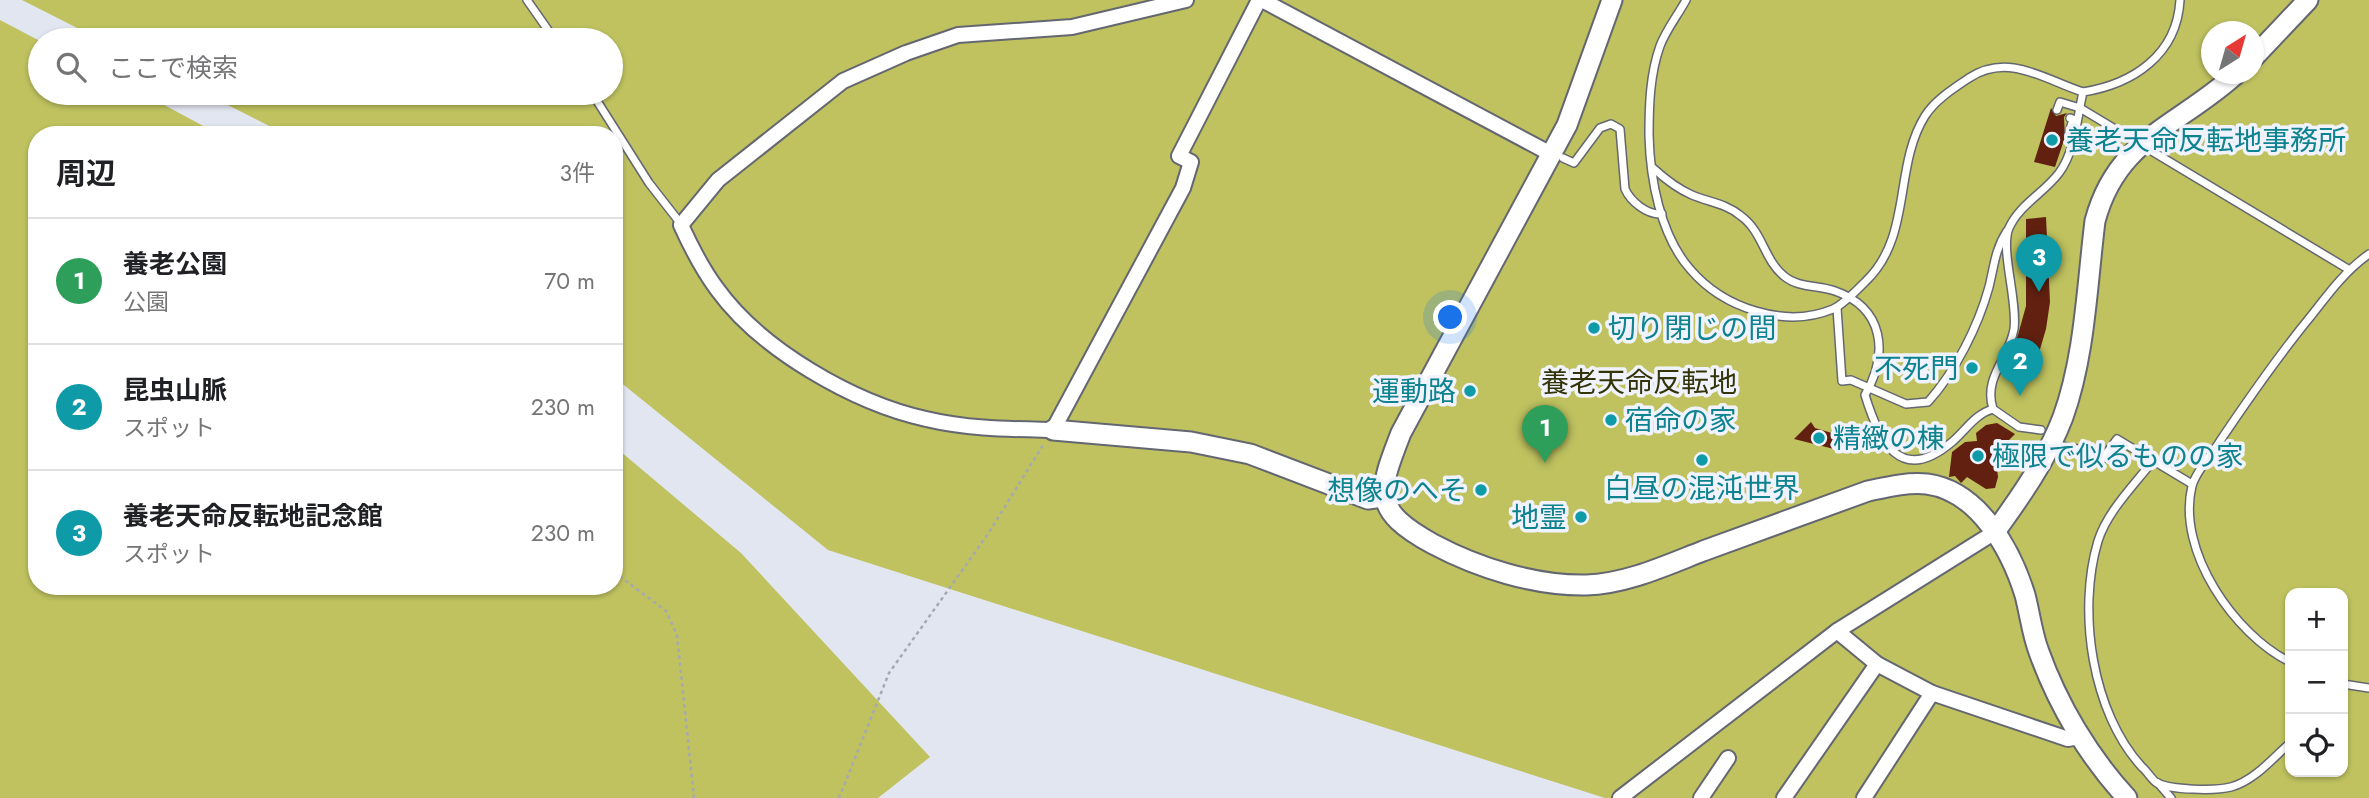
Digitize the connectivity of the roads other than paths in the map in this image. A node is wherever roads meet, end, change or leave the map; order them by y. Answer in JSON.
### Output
{"nodes":[{"id":1,"x":527,"y":0,"type":"edge"},
{"id":2,"x":1186,"y":0,"type":"edge"},
{"id":3,"x":1260,"y":0,"type":"edge"},
{"id":4,"x":1612,"y":0,"type":"edge"},
{"id":5,"x":1686,"y":0,"type":"edge"},
{"id":6,"x":2180,"y":0,"type":"edge"},
{"id":7,"x":2308,"y":0,"type":"edge"},
{"id":8,"x":547,"y":28,"type":"edge"},
{"id":9,"x":2264,"y":46,"type":"edge"},
{"id":10,"x":2222,"y":84,"type":"edge"},
{"id":11,"x":2083,"y":92,"type":"junction"},
{"id":12,"x":600,"y":105,"type":"edge"},
{"id":13,"x":2080,"y":108,"type":"junction"},
{"id":14,"x":2057,"y":110,"type":"dead end"},
{"id":15,"x":2070,"y":118,"type":"dead end"},
{"id":16,"x":613,"y":126,"type":"edge"},
{"id":17,"x":2074,"y":135,"type":"junction"},
{"id":18,"x":623,"y":142,"type":"edge"},
{"id":19,"x":2138,"y":145,"type":"junction"},
{"id":20,"x":1557,"y":156,"type":"junction"},
{"id":21,"x":1653,"y":167,"type":"junction"},
{"id":22,"x":1662,"y":214,"type":"junction"},
{"id":23,"x":681,"y":225,"type":"junction"},
{"id":24,"x":2007,"y":230,"type":"junction"},
{"id":25,"x":2369,"y":254,"type":"edge"},
{"id":26,"x":2348,"y":269,"type":"junction"},
{"id":27,"x":1847,"y":296,"type":"junction"},
{"id":28,"x":1837,"y":308,"type":"junction"},
{"id":29,"x":1870,"y":387,"type":"junction"},
{"id":30,"x":1993,"y":409,"type":"junction"},
{"id":31,"x":1052,"y":430,"type":"junction"},
{"id":32,"x":2046,"y":437,"type":"junction"},
{"id":33,"x":2152,"y":462,"type":"junction"},
{"id":34,"x":2192,"y":484,"type":"junction"},
{"id":35,"x":1382,"y":497,"type":"junction"},
{"id":36,"x":1995,"y":532,"type":"junction"},
{"id":37,"x":1837,"y":631,"type":"junction"},
{"id":38,"x":2285,"y":660,"type":"edge"},
{"id":39,"x":1877,"y":663,"type":"junction"},
{"id":40,"x":2348,"y":685,"type":"edge"},
{"id":41,"x":2369,"y":688,"type":"edge"},
{"id":42,"x":1932,"y":693,"type":"junction"},
{"id":43,"x":2079,"y":737,"type":"junction"},
{"id":44,"x":2285,"y":748,"type":"edge"},
{"id":45,"x":1728,"y":758,"type":"dead end"},
{"id":46,"x":2157,"y":783,"type":"junction"},
{"id":47,"x":1623,"y":797,"type":"edge"},
{"id":48,"x":1702,"y":798,"type":"edge"},
{"id":49,"x":1784,"y":798,"type":"edge"},
{"id":50,"x":1864,"y":798,"type":"edge"},
{"id":51,"x":2127,"y":798,"type":"edge"},
{"id":52,"x":2171,"y":798,"type":"edge"}],
"edges":[{"from":1,"to":8,"type":"lane"},
{"from":2,"to":23,"type":"street"},
{"from":3,"to":20,"type":"street"},
{"from":3,"to":31,"type":"street"},
{"from":4,"to":20,"type":"street"},
{"from":5,"to":21,"type":"lane"},
{"from":6,"to":11,"type":"lane"},
{"from":7,"to":9,"type":"street"},
{"from":10,"to":19,"type":"street"},
{"from":11,"to":13,"type":"lane"},
{"from":11,"to":27,"type":"lane"},
{"from":12,"to":16,"type":"lane"},
{"from":13,"to":14,"type":"lane"},
{"from":13,"to":17,"type":"lane"},
{"from":13,"to":19,"type":"lane"},
{"from":15,"to":17,"type":"lane"},
{"from":17,"to":24,"type":"lane"},
{"from":18,"to":23,"type":"lane"},
{"from":19,"to":26,"type":"lane"},
{"from":19,"to":32,"type":"street"},
{"from":20,"to":22,"type":"lane"},
{"from":20,"to":35,"type":"street"},
{"from":21,"to":22,"type":"lane"},
{"from":21,"to":27,"type":"lane"},
{"from":22,"to":28,"type":"lane"},
{"from":23,"to":31,"type":"street"},
{"from":24,"to":29,"type":"lane"},
{"from":24,"to":30,"type":"lane"},
{"from":25,"to":26,"type":"lane"},
{"from":26,"to":34,"type":"lane"},
{"from":27,"to":28,"type":"lane"},
{"from":27,"to":29,"type":"lane"},
{"from":28,"to":29,"type":"lane"},
{"from":29,"to":30,"type":"lane"},
{"from":30,"to":32,"type":"lane"},
{"from":31,"to":35,"type":"street"},
{"from":32,"to":33,"type":"lane"},
{"from":32,"to":36,"type":"street"},
{"from":33,"to":34,"type":"lane"},
{"from":33,"to":46,"type":"lane"},
{"from":34,"to":38,"type":"lane"},
{"from":35,"to":36,"type":"street"},
{"from":36,"to":37,"type":"street"},
{"from":36,"to":43,"type":"street"},
{"from":37,"to":39,"type":"street"},
{"from":37,"to":47,"type":"street"},
{"from":39,"to":42,"type":"street"},
{"from":39,"to":49,"type":"street"},
{"from":40,"to":41,"type":"lane"},
{"from":42,"to":43,"type":"street"},
{"from":42,"to":50,"type":"street"},
{"from":43,"to":51,"type":"street"},
{"from":44,"to":46,"type":"lane"},
{"from":45,"to":48,"type":"street"},
{"from":46,"to":52,"type":"lane"}]}
